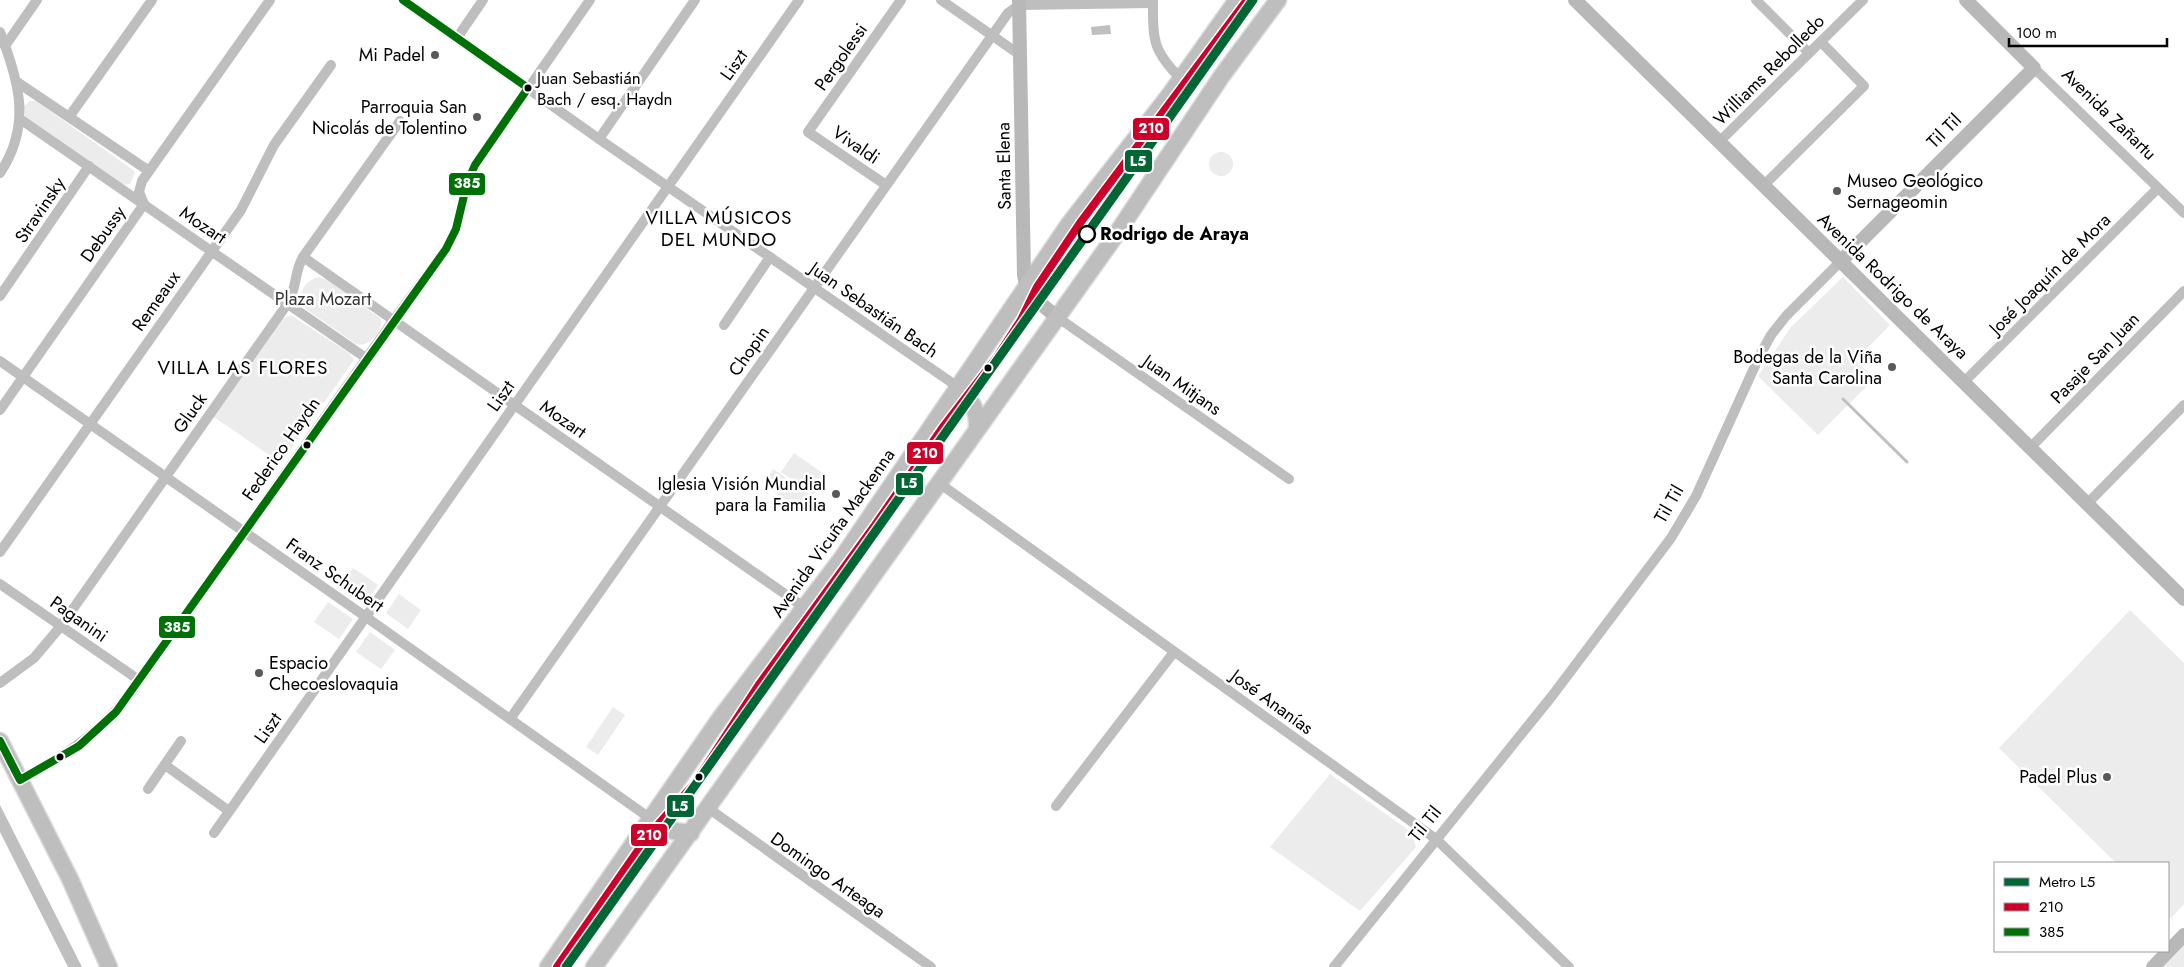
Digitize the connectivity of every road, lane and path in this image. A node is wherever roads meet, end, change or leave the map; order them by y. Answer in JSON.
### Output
{"nodes":[{"id":1,"x":37,"y":0,"type":"edge"},
{"id":2,"x":152,"y":0,"type":"edge"},
{"id":3,"x":270,"y":0,"type":"edge"},
{"id":4,"x":403,"y":0,"type":"edge"},
{"id":5,"x":483,"y":0,"type":"edge"},
{"id":6,"x":590,"y":0,"type":"edge"},
{"id":7,"x":695,"y":0,"type":"edge"},
{"id":8,"x":800,"y":0,"type":"edge"},
{"id":9,"x":901,"y":0,"type":"edge"},
{"id":10,"x":941,"y":0,"type":"edge"},
{"id":11,"x":1237,"y":0,"type":"edge"},
{"id":12,"x":1278,"y":0,"type":"edge"},
{"id":13,"x":1575,"y":0,"type":"edge"},
{"id":14,"x":1756,"y":0,"type":"edge"},
{"id":15,"x":1863,"y":0,"type":"edge"},
{"id":16,"x":1966,"y":0,"type":"edge"},
{"id":17,"x":1019,"y":2,"type":"edge"},
{"id":18,"x":1153,"y":2,"type":"edge"},
{"id":19,"x":0,"y":32,"type":"edge"},
{"id":20,"x":991,"y":35,"type":"junction"},
{"id":21,"x":457,"y":38,"type":"junction"},
{"id":22,"x":1821,"y":42,"type":"junction"},
{"id":23,"x":5,"y":46,"type":"junction"},
{"id":24,"x":1809,"y":53,"type":"junction"},
{"id":25,"x":1020,"y":55,"type":"junction"},
{"id":26,"x":331,"y":65,"type":"dead end"},
{"id":27,"x":2034,"y":68,"type":"junction"},
{"id":28,"x":1181,"y":79,"type":"junction"},
{"id":29,"x":17,"y":82,"type":"junction"},
{"id":30,"x":528,"y":88,"type":"junction"},
{"id":31,"x":70,"y":117,"type":"junction"},
{"id":32,"x":20,"y":119,"type":"junction"},
{"id":33,"x":400,"y":121,"type":"dead end"},
{"id":34,"x":808,"y":132,"type":"joint"},
{"id":35,"x":599,"y":139,"type":"junction"},
{"id":36,"x":1719,"y":142,"type":"junction"},
{"id":37,"x":89,"y":166,"type":"junction"},
{"id":38,"x":149,"y":171,"type":"junction"},
{"id":39,"x":0,"y":173,"type":"edge"},
{"id":40,"x":142,"y":181,"type":"junction"},
{"id":41,"x":886,"y":185,"type":"junction"},
{"id":42,"x":1763,"y":186,"type":"junction"},
{"id":43,"x":668,"y":187,"type":"junction"},
{"id":44,"x":120,"y":188,"type":"junction"},
{"id":45,"x":2158,"y":188,"type":"junction"},
{"id":46,"x":144,"y":204,"type":"junction"},
{"id":47,"x":2184,"y":213,"type":"edge"},
{"id":48,"x":212,"y":251,"type":"junction"},
{"id":49,"x":303,"y":257,"type":"junction"},
{"id":50,"x":770,"y":257,"type":"junction"},
{"id":51,"x":1841,"y":261,"type":"junction"},
{"id":52,"x":1026,"y":286,"type":"junction"},
{"id":53,"x":814,"y":288,"type":"junction"},
{"id":54,"x":2184,"y":291,"type":"edge"},
{"id":55,"x":0,"y":296,"type":"edge"},
{"id":56,"x":288,"y":303,"type":"junction"},
{"id":57,"x":1057,"y":317,"type":"junction"},
{"id":58,"x":394,"y":320,"type":"junction"},
{"id":59,"x":724,"y":325,"type":"dead end"},
{"id":60,"x":366,"y":358,"type":"junction"},
{"id":61,"x":0,"y":361,"type":"edge"},
{"id":62,"x":23,"y":377,"type":"junction"},
{"id":63,"x":1964,"y":382,"type":"junction"},
{"id":64,"x":958,"y":387,"type":"junction"},
{"id":65,"x":515,"y":405,"type":"junction"},
{"id":66,"x":2184,"y":405,"type":"edge"},
{"id":67,"x":0,"y":410,"type":"edge"},
{"id":68,"x":90,"y":424,"type":"junction"},
{"id":69,"x":977,"y":429,"type":"junction"},
{"id":70,"x":2030,"y":448,"type":"junction"},
{"id":71,"x":165,"y":476,"type":"junction"},
{"id":72,"x":1288,"y":479,"type":"dead end"},
{"id":73,"x":939,"y":483,"type":"junction"},
{"id":74,"x":2087,"y":504,"type":"junction"},
{"id":75,"x":660,"y":506,"type":"junction"},
{"id":76,"x":243,"y":531,"type":"junction"},
{"id":77,"x":0,"y":552,"type":"edge"},
{"id":78,"x":0,"y":584,"type":"edge"},
{"id":79,"x":2169,"y":584,"type":"junction"},
{"id":80,"x":2184,"y":599,"type":"edge"},
{"id":81,"x":805,"y":608,"type":"junction"},
{"id":82,"x":2184,"y":608,"type":"edge"},
{"id":83,"x":366,"y":617,"type":"junction"},
{"id":84,"x":61,"y":626,"type":"junction"},
{"id":85,"x":1174,"y":652,"type":"junction"},
{"id":86,"x":139,"y":680,"type":"junction"},
{"id":87,"x":0,"y":683,"type":"edge"},
{"id":88,"x":510,"y":719,"type":"junction"},
{"id":89,"x":0,"y":741,"type":"edge"},
{"id":90,"x":182,"y":741,"type":"dead end"},
{"id":91,"x":165,"y":765,"type":"junction"},
{"id":92,"x":20,"y":780,"type":"junction"},
{"id":93,"x":148,"y":789,"type":"dead end"},
{"id":94,"x":1056,"y":806,"type":"dead end"},
{"id":95,"x":708,"y":808,"type":"junction"},
{"id":96,"x":229,"y":811,"type":"junction"},
{"id":97,"x":650,"y":818,"type":"junction"},
{"id":98,"x":214,"y":833,"type":"dead end"},
{"id":99,"x":691,"y":833,"type":"junction"},
{"id":100,"x":1436,"y":840,"type":"junction"},
{"id":101,"x":2184,"y":935,"type":"edge"},
{"id":102,"x":2169,"y":950,"type":"edge"},
{"id":103,"x":2168,"y":952,"type":"edge"},
{"id":104,"x":109,"y":967,"type":"edge"},
{"id":105,"x":548,"y":967,"type":"edge"},
{"id":106,"x":594,"y":967,"type":"edge"},
{"id":107,"x":930,"y":967,"type":"edge"},
{"id":108,"x":1334,"y":967,"type":"edge"},
{"id":109,"x":1569,"y":967,"type":"edge"},
{"id":110,"x":2153,"y":967,"type":"edge"}],
"edges":[{"from":1,"to":23,"type":"street"},
{"from":2,"to":31,"type":"street"},
{"from":3,"to":38,"type":"street"},
{"from":4,"to":21,"type":"street","name":"Juan Sebastián Bach"},
{"from":5,"to":21,"type":"street"},
{"from":6,"to":30,"type":"street","name":"Federico Haydn"},
{"from":7,"to":35,"type":"street"},
{"from":8,"to":43,"type":"street","name":"Liszt"},
{"from":9,"to":34,"type":"street","name":"Pergolessi"},
{"from":10,"to":20,"type":"street"},
{"from":11,"to":28,"type":"main road","name":"Avenida Vicuña Mackenna"},
{"from":12,"to":57,"type":"main road"},
{"from":13,"to":36,"type":"main road","name":"Avenida Rodrigo de Araya"},
{"from":14,"to":24,"type":"street"},
{"from":15,"to":22,"type":"street","name":"Williams Rebolledo"},
{"from":16,"to":27,"type":"main road","name":"Avenida Zañartu"},
{"from":17,"to":18,"type":"street"},
{"from":17,"to":20,"type":"street","name":"Chopin"},
{"from":17,"to":25,"type":"main road","name":"Santa Elena"},
{"from":18,"to":28,"type":"street"},
{"from":19,"to":23,"type":"street"},
{"from":20,"to":25,"type":"street"},
{"from":20,"to":41,"type":"street","name":"Chopin"},
{"from":21,"to":30,"type":"street","name":"Juan Sebastián Bach"},
{"from":22,"to":24,"type":"street","name":"Williams Rebolledo"},
{"from":22,"to":42,"type":"street"},
{"from":23,"to":29,"type":"street"},
{"from":24,"to":36,"type":"street","name":"Williams Rebolledo"},
{"from":25,"to":52,"type":"main road","name":"Santa Elena"},
{"from":26,"to":48,"type":"street","name":"Remeaux"},
{"from":27,"to":45,"type":"street","name":"Avenida Zañartu"},
{"from":27,"to":51,"type":"main road","name":"Til Til"},
{"from":28,"to":52,"type":"main road","name":"Avenida Vicuña Mackenna"},
{"from":29,"to":31,"type":"street"},
{"from":29,"to":32,"type":"street"},
{"from":30,"to":35,"type":"street","name":"Juan Sebastián Bach"},
{"from":30,"to":58,"type":"street","name":"Federico Haydn"},
{"from":31,"to":38,"type":"street"},
{"from":32,"to":37,"type":"street","name":"Mozart"},
{"from":32,"to":39,"type":"street"},
{"from":33,"to":49,"type":"street","name":"Gluck"},
{"from":34,"to":41,"type":"street","name":"Vivaldi"},
{"from":35,"to":43,"type":"street","name":"Juan Sebastián Bach"},
{"from":36,"to":42,"type":"main road","name":"Avenida Rodrigo de Araya"},
{"from":37,"to":44,"type":"street","name":"Mozart"},
{"from":37,"to":55,"type":"street","name":"Stravinsky"},
{"from":38,"to":40,"type":"street"},
{"from":40,"to":44,"type":"street"},
{"from":40,"to":46,"type":"street","name":"Debussy"},
{"from":41,"to":53,"type":"street","name":"Chopin"},
{"from":42,"to":51,"type":"main road","name":"Avenida Rodrigo de Araya"},
{"from":43,"to":50,"type":"street","name":"Juan Sebastián Bach"},
{"from":43,"to":65,"type":"street","name":"Liszt"},
{"from":44,"to":46,"type":"street","name":"Mozart"},
{"from":45,"to":47,"type":"street","name":"Avenida Zañartu"},
{"from":45,"to":63,"type":"street","name":"José Joaquín de Mora"},
{"from":46,"to":48,"type":"street","name":"Mozart"},
{"from":46,"to":62,"type":"street","name":"Debussy"},
{"from":48,"to":56,"type":"street","name":"Mozart"},
{"from":48,"to":68,"type":"street","name":"Remeaux"},
{"from":49,"to":56,"type":"street","name":"Gluck"},
{"from":49,"to":58,"type":"street","name":"Mozart"},
{"from":50,"to":53,"type":"street","name":"Juan Sebastián Bach"},
{"from":50,"to":59,"type":"street"},
{"from":51,"to":63,"type":"main road","name":"Avenida Rodrigo de Araya"},
{"from":51,"to":100,"type":"street","name":"Til Til"},
{"from":52,"to":57,"type":"main road"},
{"from":52,"to":64,"type":"main road","name":"Avenida Vicuña Mackenna"},
{"from":53,"to":64,"type":"street","name":"Juan Sebastián Bach"},
{"from":53,"to":75,"type":"street","name":"Chopin"},
{"from":54,"to":70,"type":"street","name":"Pasaje San Juan"},
{"from":56,"to":60,"type":"street","name":"Mozart"},
{"from":56,"to":71,"type":"street","name":"Gluck"},
{"from":57,"to":69,"type":"main road"},
{"from":57,"to":72,"type":"street","name":"Juan Mitjans"},
{"from":58,"to":60,"type":"street","name":"Federico Haydn"},
{"from":58,"to":65,"type":"street","name":"Mozart"},
{"from":60,"to":76,"type":"street","name":"Federico Haydn"},
{"from":61,"to":62,"type":"street","name":"Franz Schubert"},
{"from":62,"to":67,"type":"street","name":"Debussy"},
{"from":62,"to":68,"type":"street","name":"Franz Schubert"},
{"from":63,"to":70,"type":"main road","name":"Avenida Rodrigo de Araya"},
{"from":64,"to":69,"type":"main road"},
{"from":64,"to":81,"type":"main road","name":"Avenida Vicuña Mackenna"},
{"from":65,"to":75,"type":"street","name":"Mozart"},
{"from":65,"to":83,"type":"street","name":"Liszt"},
{"from":66,"to":74,"type":"street"},
{"from":68,"to":71,"type":"street","name":"Franz Schubert"},
{"from":68,"to":77,"type":"street","name":"Remeaux"},
{"from":69,"to":73,"type":"main road"},
{"from":70,"to":74,"type":"main road","name":"Avenida Rodrigo de Araya"},
{"from":71,"to":76,"type":"street","name":"Franz Schubert"},
{"from":71,"to":84,"type":"street","name":"Gluck"},
{"from":73,"to":85,"type":"street","name":"José Ananías"},
{"from":73,"to":95,"type":"main road"},
{"from":74,"to":79,"type":"main road","name":"Avenida Rodrigo de Araya"},
{"from":75,"to":81,"type":"street","name":"Mozart"},
{"from":75,"to":88,"type":"street","name":"Chopin"},
{"from":76,"to":83,"type":"street","name":"Franz Schubert"},
{"from":76,"to":86,"type":"street","name":"Federico Haydn"},
{"from":78,"to":84,"type":"street","name":"Paganini"},
{"from":79,"to":80,"type":"main road","name":"Avenida Rodrigo de Araya"},
{"from":79,"to":82,"type":"street"},
{"from":81,"to":97,"type":"main road","name":"Avenida Vicuña Mackenna"},
{"from":83,"to":88,"type":"street","name":"Franz Schubert"},
{"from":83,"to":96,"type":"street","name":"Liszt"},
{"from":84,"to":86,"type":"street","name":"Paganini"},
{"from":84,"to":87,"type":"street","name":"Gluck"},
{"from":85,"to":94,"type":"street"},
{"from":85,"to":100,"type":"street","name":"José Ananías"},
{"from":86,"to":92,"type":"street","name":"Federico Haydn"},
{"from":88,"to":97,"type":"street","name":"Franz Schubert"},
{"from":89,"to":92,"type":"main road"},
{"from":90,"to":91,"type":"street"},
{"from":91,"to":93,"type":"street"},
{"from":91,"to":96,"type":"street"},
{"from":92,"to":104,"type":"main road"},
{"from":95,"to":99,"type":"main road"},
{"from":95,"to":107,"type":"street","name":"Domingo Arteaga"},
{"from":96,"to":98,"type":"street","name":"Liszt"},
{"from":97,"to":99,"type":"main road"},
{"from":97,"to":105,"type":"main road","name":"Avenida Vicuña Mackenna"},
{"from":99,"to":106,"type":"main road"},
{"from":100,"to":108,"type":"street","name":"Til Til"},
{"from":100,"to":109,"type":"street","name":"José Ananías"},
{"from":101,"to":102,"type":"main road"},
{"from":103,"to":110,"type":"main road"}]}
